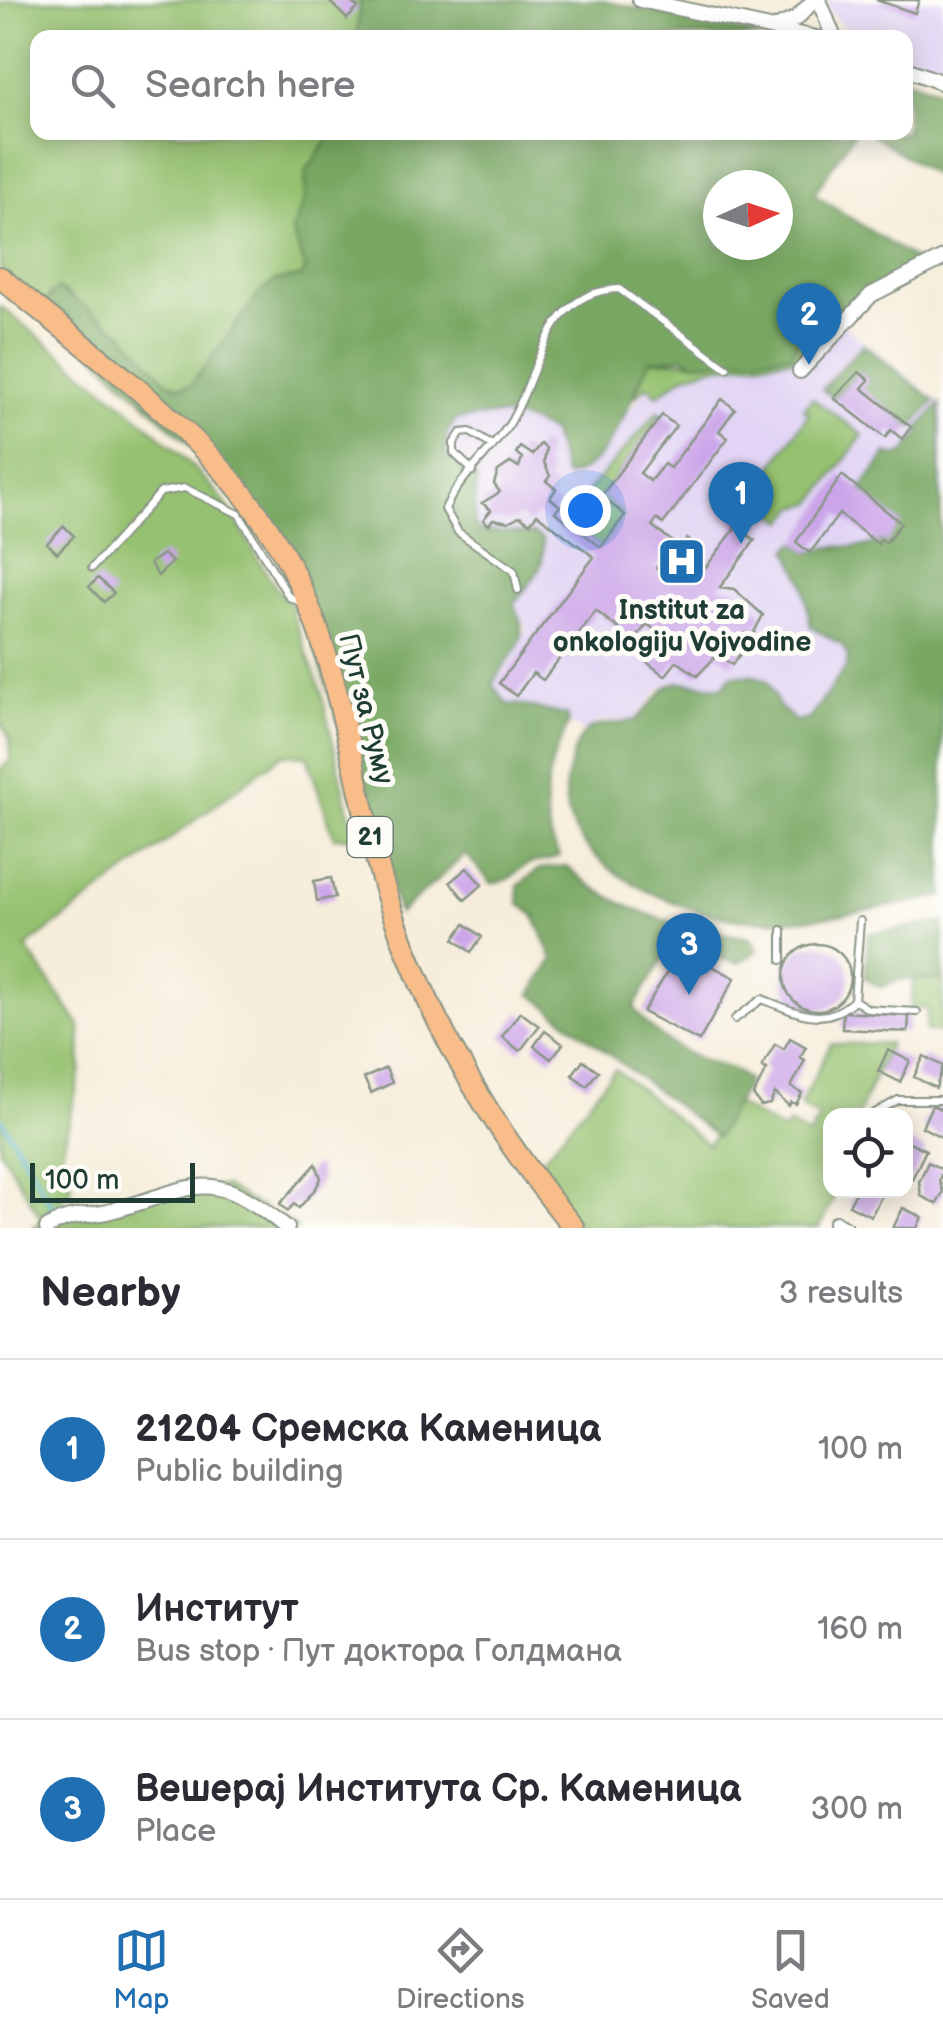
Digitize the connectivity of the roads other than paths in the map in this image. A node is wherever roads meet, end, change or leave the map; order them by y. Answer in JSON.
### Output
{"nodes":[{"id":1,"x":640,"y":0,"type":"edge"},
{"id":2,"x":817,"y":0,"type":"edge"},
{"id":3,"x":775,"y":28,"type":"junction"},
{"id":4,"x":783,"y":30,"type":"edge"},
{"id":5,"x":830,"y":30,"type":"edge"},
{"id":6,"x":913,"y":72,"type":"edge"},
{"id":7,"x":943,"y":83,"type":"edge"},
{"id":8,"x":943,"y":258,"type":"edge"},
{"id":9,"x":0,"y":277,"type":"edge"},
{"id":10,"x":727,"y":368,"type":"dead end"},
{"id":11,"x":800,"y":371,"type":"dead end"},
{"id":12,"x":492,"y":446,"type":"junction"},
{"id":13,"x":473,"y":471,"type":"junction"},
{"id":14,"x":92,"y":568,"type":"dead end"},
{"id":15,"x":518,"y":590,"type":"dead end"},
{"id":16,"x":308,"y":604,"type":"junction"},
{"id":17,"x":860,"y":921,"type":"dead end"},
{"id":18,"x":782,"y":930,"type":"dead end"},
{"id":19,"x":782,"y":960,"type":"dead end"},
{"id":20,"x":854,"y":1000,"type":"junction"},
{"id":21,"x":917,"y":1012,"type":"dead end"},
{"id":22,"x":736,"y":1019,"type":"dead end"},
{"id":23,"x":943,"y":1100,"type":"edge"},
{"id":24,"x":884,"y":1108,"type":"edge"},
{"id":25,"x":48,"y":1228,"type":"edge"},
{"id":26,"x":288,"y":1228,"type":"edge"},
{"id":27,"x":574,"y":1228,"type":"edge"}],
"edges":[{"from":1,"to":3,"type":"street"},
{"from":2,"to":3,"type":"street"},
{"from":2,"to":5,"type":"street"},
{"from":3,"to":4,"type":"street"},
{"from":6,"to":7,"type":"street"},
{"from":8,"to":11,"type":"street"},
{"from":9,"to":16,"type":"main road","name":"Пут за Руму","number":"21"},
{"from":10,"to":12,"type":"lane"},
{"from":12,"to":13,"type":"lane"},
{"from":12,"to":13,"type":"lane"},
{"from":13,"to":15,"type":"lane"},
{"from":14,"to":16,"type":"lane"},
{"from":16,"to":27,"type":"main road","name":"Пут за Руму","number":"21"},
{"from":17,"to":20,"type":"lane"},
{"from":18,"to":19,"type":"lane"},
{"from":20,"to":21,"type":"lane"},
{"from":20,"to":22,"type":"lane"},
{"from":23,"to":24,"type":"lane"},
{"from":25,"to":26,"type":"street"}]}
